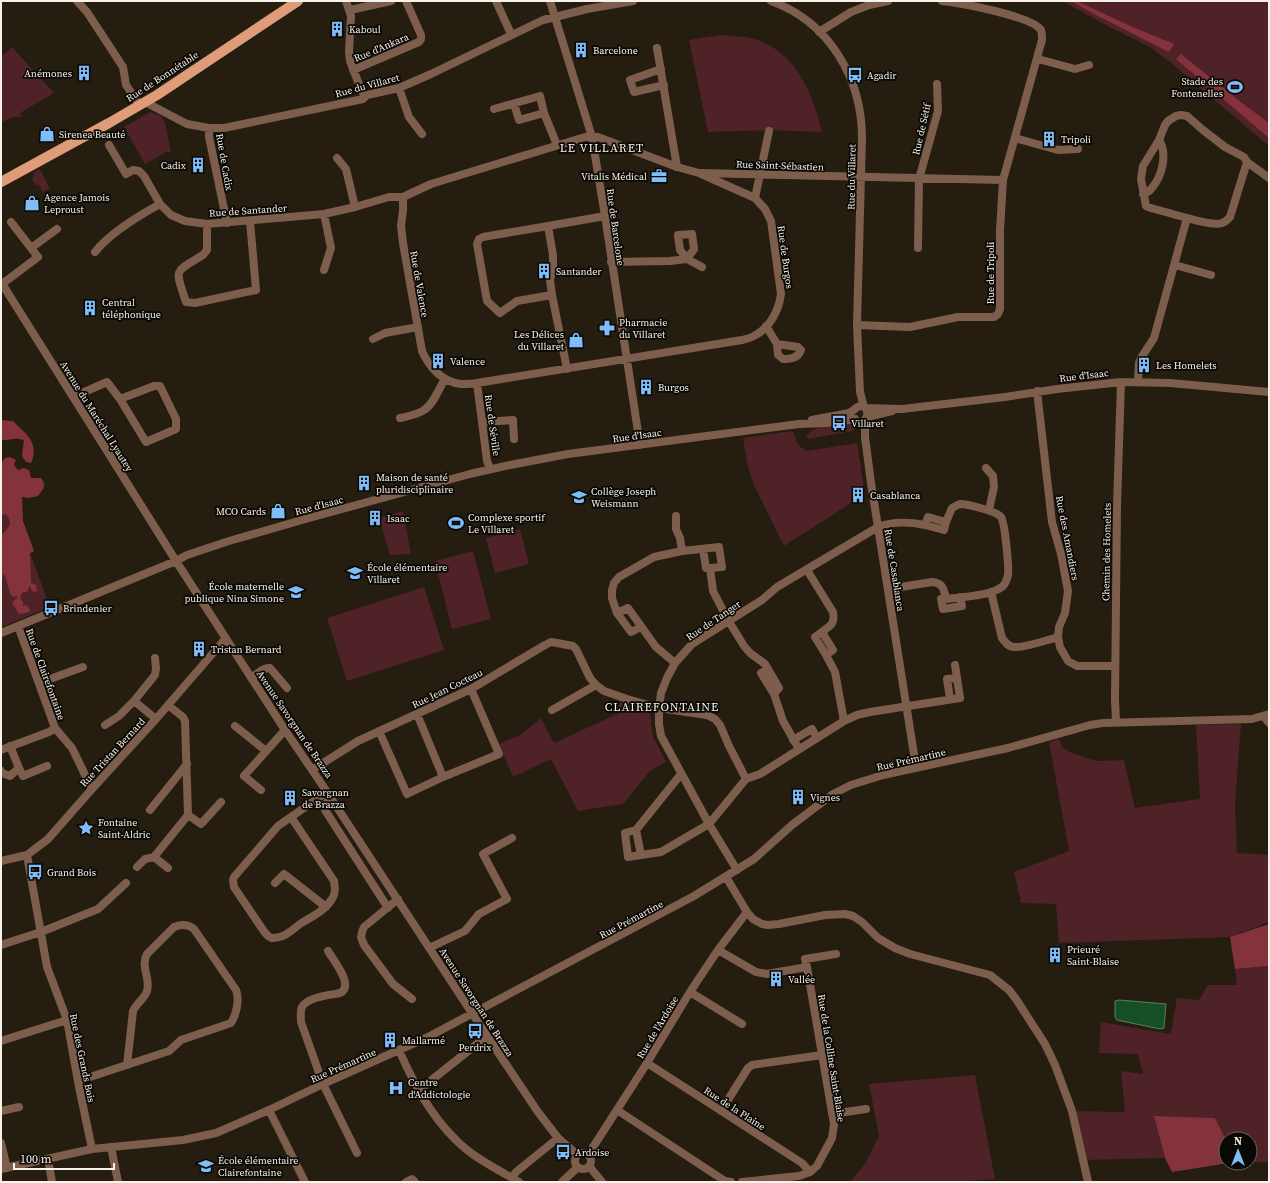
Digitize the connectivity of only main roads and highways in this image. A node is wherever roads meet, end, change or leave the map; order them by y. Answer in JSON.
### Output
{"nodes":[{"id":1,"x":298,"y":1,"type":"edge"},
{"id":2,"x":34,"y":164,"type":"junction"},
{"id":3,"x":1,"y":182,"type":"edge"},
{"id":4,"x":1,"y":185,"type":"edge"}],
"edges":[{"from":1,"to":2,"type":"main road","name":"Rue de Bonnétable"},
{"from":2,"to":3,"type":"main road","name":"Rue de Bonnétable"},
{"from":2,"to":4,"type":"main road","name":"Rue de Bonnétable"}]}
